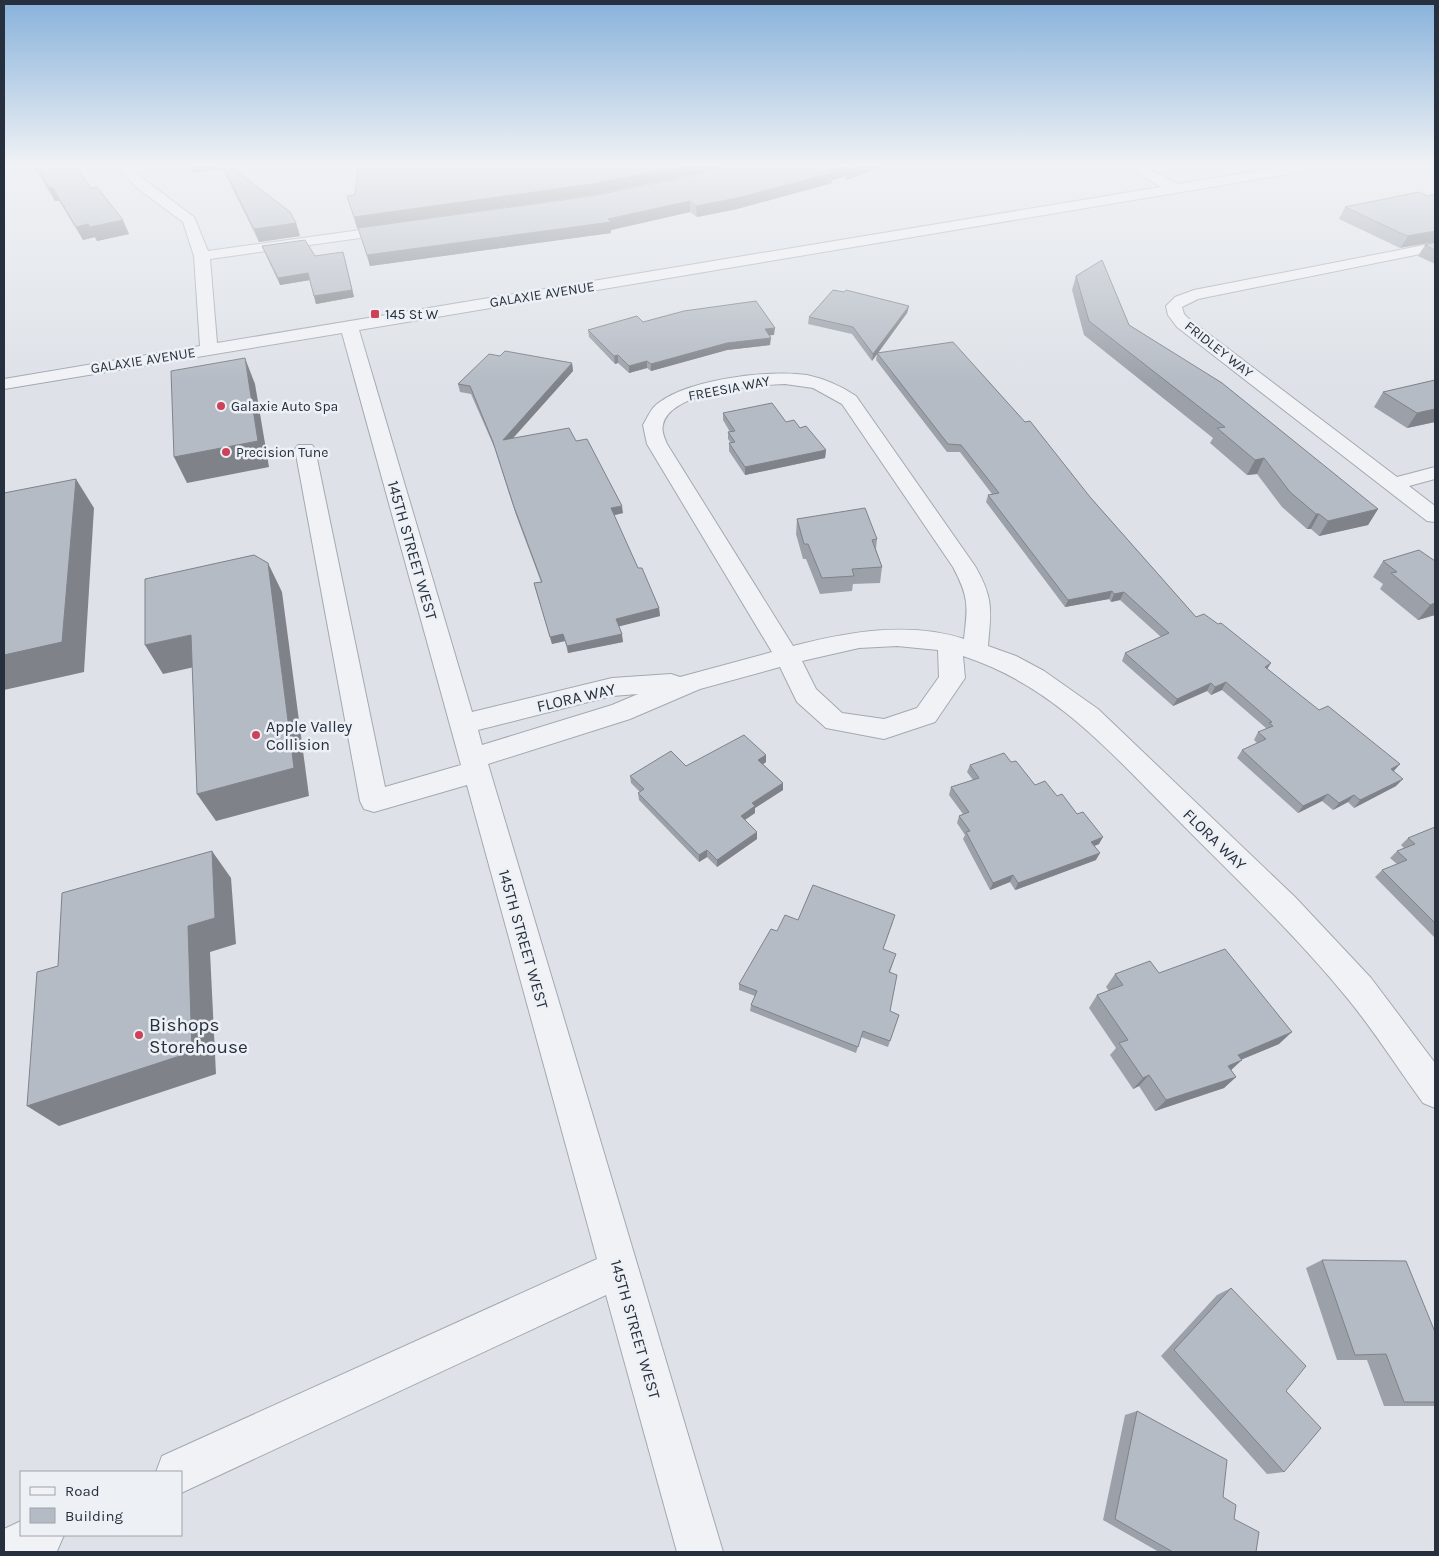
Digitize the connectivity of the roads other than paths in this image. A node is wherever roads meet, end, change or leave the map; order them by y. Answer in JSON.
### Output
{"nodes":[{"id":1,"x":195,"y":238,"type":"edge"},
{"id":2,"x":331,"y":238,"type":"edge"},
{"id":3,"x":882,"y":238,"type":"edge"},
{"id":4,"x":1435,"y":247,"type":"edge"},
{"id":5,"x":202,"y":256,"type":"junction"},
{"id":6,"x":349,"y":326,"type":"junction"},
{"id":7,"x":209,"y":350,"type":"junction"},
{"id":8,"x":4,"y":384,"type":"edge"},
{"id":9,"x":305,"y":448,"type":"dead end"},
{"id":10,"x":1435,"y":473,"type":"edge"},
{"id":11,"x":1394,"y":484,"type":"junction"},
{"id":12,"x":1435,"y":516,"type":"edge"},
{"id":13,"x":962,"y":647,"type":"junction"},
{"id":14,"x":787,"y":656,"type":"junction"},
{"id":15,"x":692,"y":682,"type":"junction"},
{"id":16,"x":462,"y":724,"type":"junction"},
{"id":17,"x":473,"y":766,"type":"junction"},
{"id":18,"x":1435,"y":1089,"type":"edge"},
{"id":19,"x":618,"y":1269,"type":"junction"},
{"id":20,"x":180,"y":1471,"type":"edge"},
{"id":21,"x":39,"y":1536,"type":"edge"},
{"id":22,"x":4,"y":1552,"type":"edge"},
{"id":23,"x":700,"y":1552,"type":"edge"}],
"edges":[{"from":1,"to":5,"type":"street"},
{"from":2,"to":5,"type":"street"},
{"from":3,"to":6,"type":"street","name":"GALAXIE AVENUE"},
{"from":4,"to":11,"type":"street","name":"FRIDLEY WAY"},
{"from":5,"to":7,"type":"street"},
{"from":6,"to":7,"type":"street","name":"GALAXIE AVENUE"},
{"from":6,"to":16,"type":"street","name":"145TH STREET WEST"},
{"from":7,"to":8,"type":"street","name":"GALAXIE AVENUE"},
{"from":9,"to":17,"type":"street","name":"FLORA WAY"},
{"from":10,"to":11,"type":"street"},
{"from":11,"to":12,"type":"street","name":"FRIDLEY WAY"},
{"from":13,"to":14,"type":"street","name":"FLORA WAY"},
{"from":13,"to":14,"type":"street"},
{"from":13,"to":14,"type":"street","name":"FREESIA WAY"},
{"from":13,"to":18,"type":"street","name":"FLORA WAY"},
{"from":14,"to":15,"type":"street","name":"FLORA WAY"},
{"from":15,"to":16,"type":"street","name":"FLORA WAY"},
{"from":15,"to":17,"type":"street","name":"FLORA WAY"},
{"from":16,"to":17,"type":"street","name":"145TH STREET WEST"},
{"from":17,"to":19,"type":"street","name":"145TH STREET WEST"},
{"from":19,"to":20,"type":"street"},
{"from":19,"to":23,"type":"street","name":"145TH STREET WEST"},
{"from":21,"to":22,"type":"street"}]}
